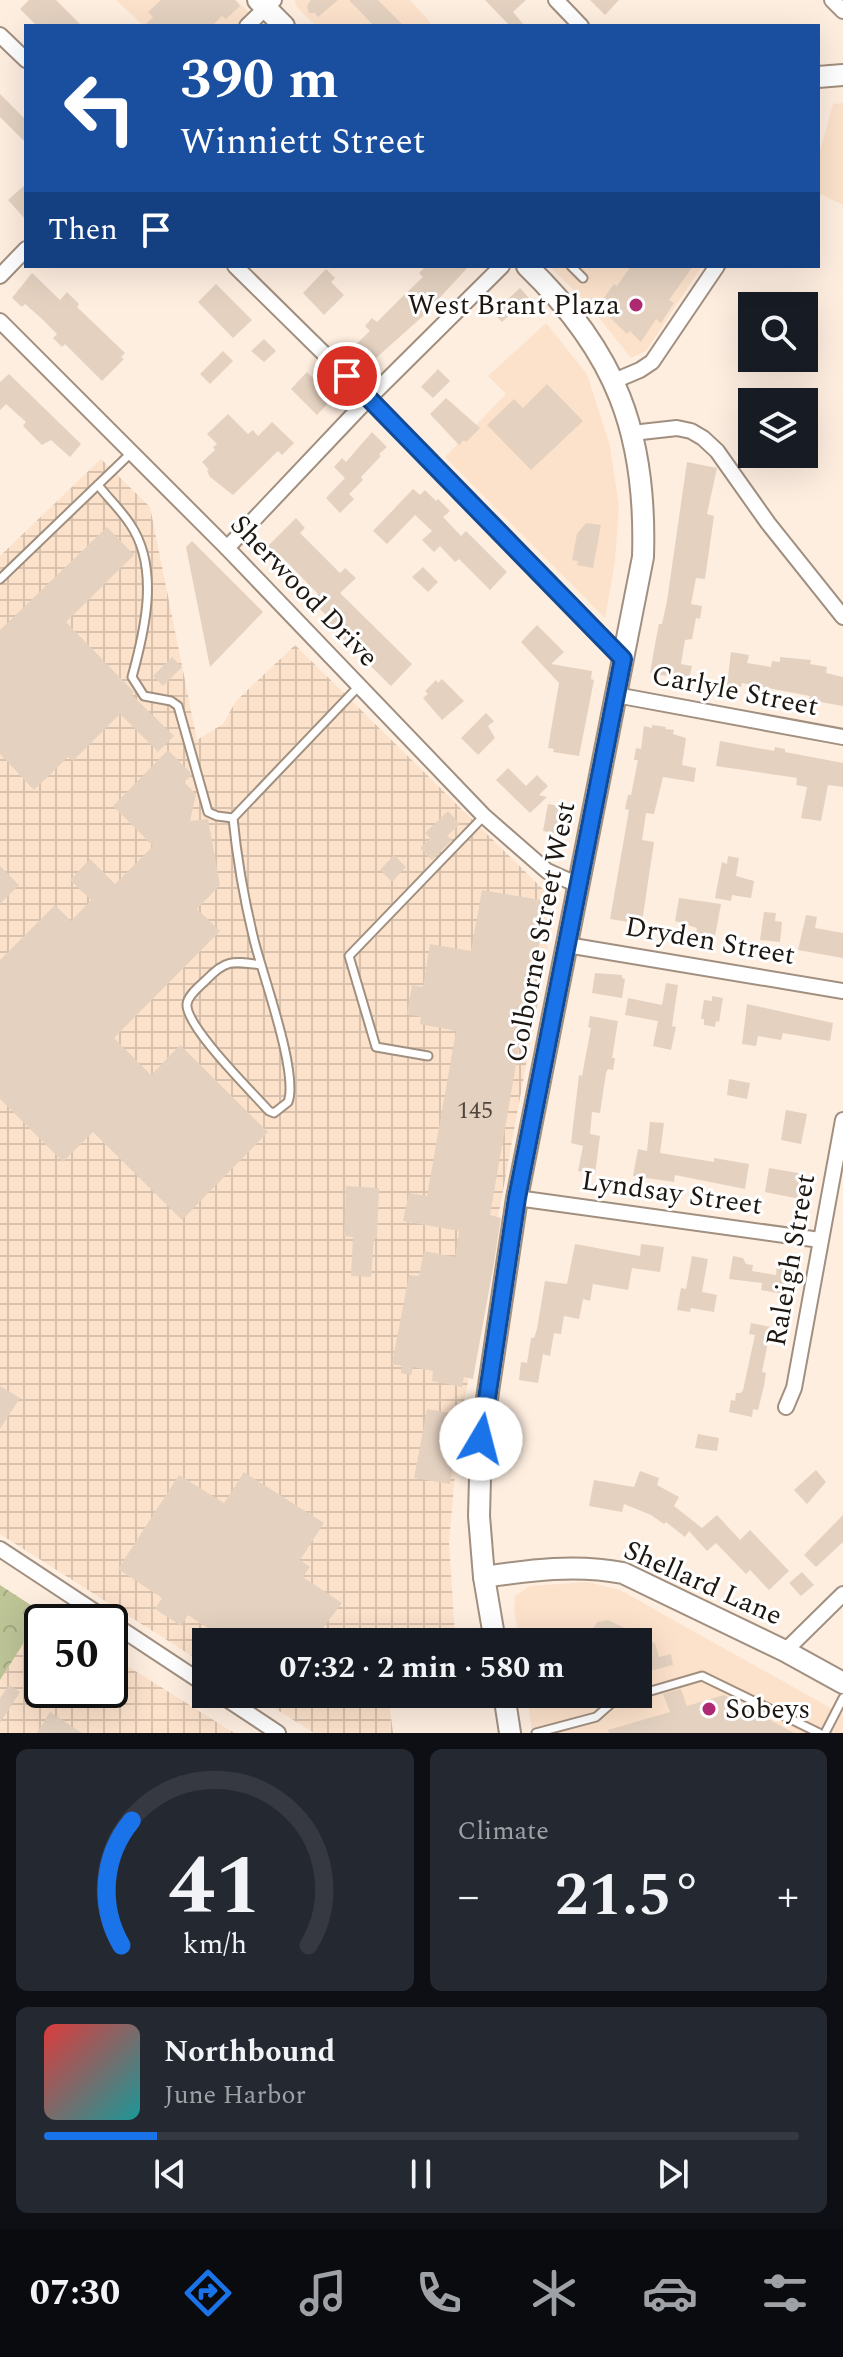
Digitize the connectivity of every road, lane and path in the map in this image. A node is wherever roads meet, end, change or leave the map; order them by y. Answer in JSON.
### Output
{"nodes":[{"id":1,"x":556,"y":0,"type":"edge"},
{"id":2,"x":832,"y":0,"type":"edge"},
{"id":3,"x":266,"y":3,"type":"edge"},
{"id":4,"x":843,"y":11,"type":"edge"},
{"id":5,"x":249,"y":24,"type":"edge"},
{"id":6,"x":282,"y":24,"type":"edge"},
{"id":7,"x":579,"y":24,"type":"edge"},
{"id":8,"x":0,"y":35,"type":"edge"},
{"id":9,"x":24,"y":58,"type":"edge"},
{"id":10,"x":843,"y":75,"type":"edge"},
{"id":11,"x":820,"y":77,"type":"edge"},
{"id":12,"x":24,"y":251,"type":"edge"},
{"id":13,"x":237,"y":268,"type":"edge"},
{"id":14,"x":500,"y":268,"type":"edge"},
{"id":15,"x":529,"y":268,"type":"edge"},
{"id":16,"x":573,"y":268,"type":"edge"},
{"id":17,"x":716,"y":268,"type":"edge"},
{"id":18,"x":0,"y":276,"type":"edge"},
{"id":19,"x":583,"y":278,"type":"dead end"},
{"id":20,"x":3,"y":329,"type":"edge"},
{"id":21,"x":614,"y":381,"type":"junction"},
{"id":22,"x":369,"y":398,"type":"junction"},
{"id":23,"x":632,"y":433,"type":"junction"},
{"id":24,"x":131,"y":453,"type":"junction"},
{"id":25,"x":98,"y":485,"type":"junction"},
{"id":26,"x":227,"y":548,"type":"junction"},
{"id":27,"x":0,"y":579,"type":"edge"},
{"id":28,"x":843,"y":617,"type":"edge"},
{"id":29,"x":623,"y":659,"type":"junction"},
{"id":30,"x":359,"y":686,"type":"junction"},
{"id":31,"x":616,"y":695,"type":"junction"},
{"id":32,"x":843,"y":737,"type":"edge"},
{"id":33,"x":484,"y":816,"type":"junction"},
{"id":34,"x":233,"y":818,"type":"junction"},
{"id":35,"x":578,"y":885,"type":"junction"},
{"id":36,"x":567,"y":945,"type":"junction"},
{"id":37,"x":261,"y":965,"type":"junction"},
{"id":38,"x":843,"y":991,"type":"edge"},
{"id":39,"x":428,"y":1056,"type":"dead end"},
{"id":40,"x":843,"y":1120,"type":"edge"},
{"id":41,"x":517,"y":1198,"type":"junction"},
{"id":42,"x":820,"y":1240,"type":"junction"},
{"id":43,"x":786,"y":1407,"type":"dead end"},
{"id":44,"x":0,"y":1549,"type":"edge"},
{"id":45,"x":484,"y":1577,"type":"junction"},
{"id":46,"x":843,"y":1594,"type":"edge"},
{"id":47,"x":493,"y":1628,"type":"edge"},
{"id":48,"x":785,"y":1651,"type":"junction"},
{"id":49,"x":192,"y":1676,"type":"edge"},
{"id":50,"x":843,"y":1683,"type":"edge"},
{"id":51,"x":843,"y":1698,"type":"edge"},
{"id":52,"x":240,"y":1708,"type":"edge"},
{"id":53,"x":506,"y":1708,"type":"edge"},
{"id":54,"x":278,"y":1733,"type":"edge"},
{"id":55,"x":510,"y":1733,"type":"edge"},
{"id":56,"x":536,"y":1733,"type":"edge"},
{"id":57,"x":822,"y":1733,"type":"edge"}],
"edges":[{"from":1,"to":7,"type":"street"},
{"from":2,"to":4,"type":"street"},
{"from":3,"to":5,"type":"street"},
{"from":3,"to":6,"type":"main road"},
{"from":8,"to":9,"type":"street"},
{"from":10,"to":11,"type":"main road"},
{"from":12,"to":18,"type":"street"},
{"from":13,"to":22,"type":"street"},
{"from":14,"to":22,"type":"street"},
{"from":15,"to":21,"type":"main road","name":"Colborne Street West"},
{"from":16,"to":19,"type":"lane"},
{"from":17,"to":21,"type":"street"},
{"from":20,"to":24,"type":"street","name":"Sherwood Drive"},
{"from":21,"to":23,"type":"main road","name":"Colborne Street West"},
{"from":22,"to":26,"type":"street"},
{"from":22,"to":29,"type":"street"},
{"from":23,"to":28,"type":"street"},
{"from":23,"to":29,"type":"main road","name":"Colborne Street West"},
{"from":24,"to":25,"type":"lane"},
{"from":24,"to":26,"type":"street","name":"Sherwood Drive"},
{"from":25,"to":27,"type":"lane"},
{"from":25,"to":34,"type":"lane"},
{"from":26,"to":30,"type":"street","name":"Sherwood Drive"},
{"from":29,"to":31,"type":"main road","name":"Colborne Street West"},
{"from":30,"to":33,"type":"street","name":"Sherwood Drive"},
{"from":30,"to":34,"type":"lane"},
{"from":31,"to":32,"type":"street","name":"Carlyle Street"},
{"from":31,"to":35,"type":"main road","name":"Colborne Street West"},
{"from":33,"to":35,"type":"street","name":"Sherwood Drive"},
{"from":33,"to":39,"type":"lane"},
{"from":34,"to":37,"type":"lane"},
{"from":35,"to":36,"type":"main road","name":"Colborne Street West"},
{"from":36,"to":38,"type":"street","name":"Dryden Street"},
{"from":36,"to":41,"type":"main road","name":"Colborne Street West"},
{"from":37,"to":37,"type":"lane"},
{"from":40,"to":42,"type":"street","name":"Raleigh Street"},
{"from":41,"to":42,"type":"street","name":"Lyndsay Street"},
{"from":41,"to":45,"type":"main road","name":"Colborne Street West"},
{"from":42,"to":43,"type":"street","name":"Raleigh Street"},
{"from":44,"to":49,"type":"street"},
{"from":45,"to":47,"type":"main road","name":"Colborne Street West"},
{"from":45,"to":48,"type":"main road","name":"Shellard Lane"},
{"from":46,"to":48,"type":"street"},
{"from":48,"to":50,"type":"main road","name":"Shellard Lane"},
{"from":51,"to":57,"type":"lane"},
{"from":52,"to":54,"type":"street"},
{"from":53,"to":55,"type":"main road"},
{"from":56,"to":57,"type":"lane"}]}
